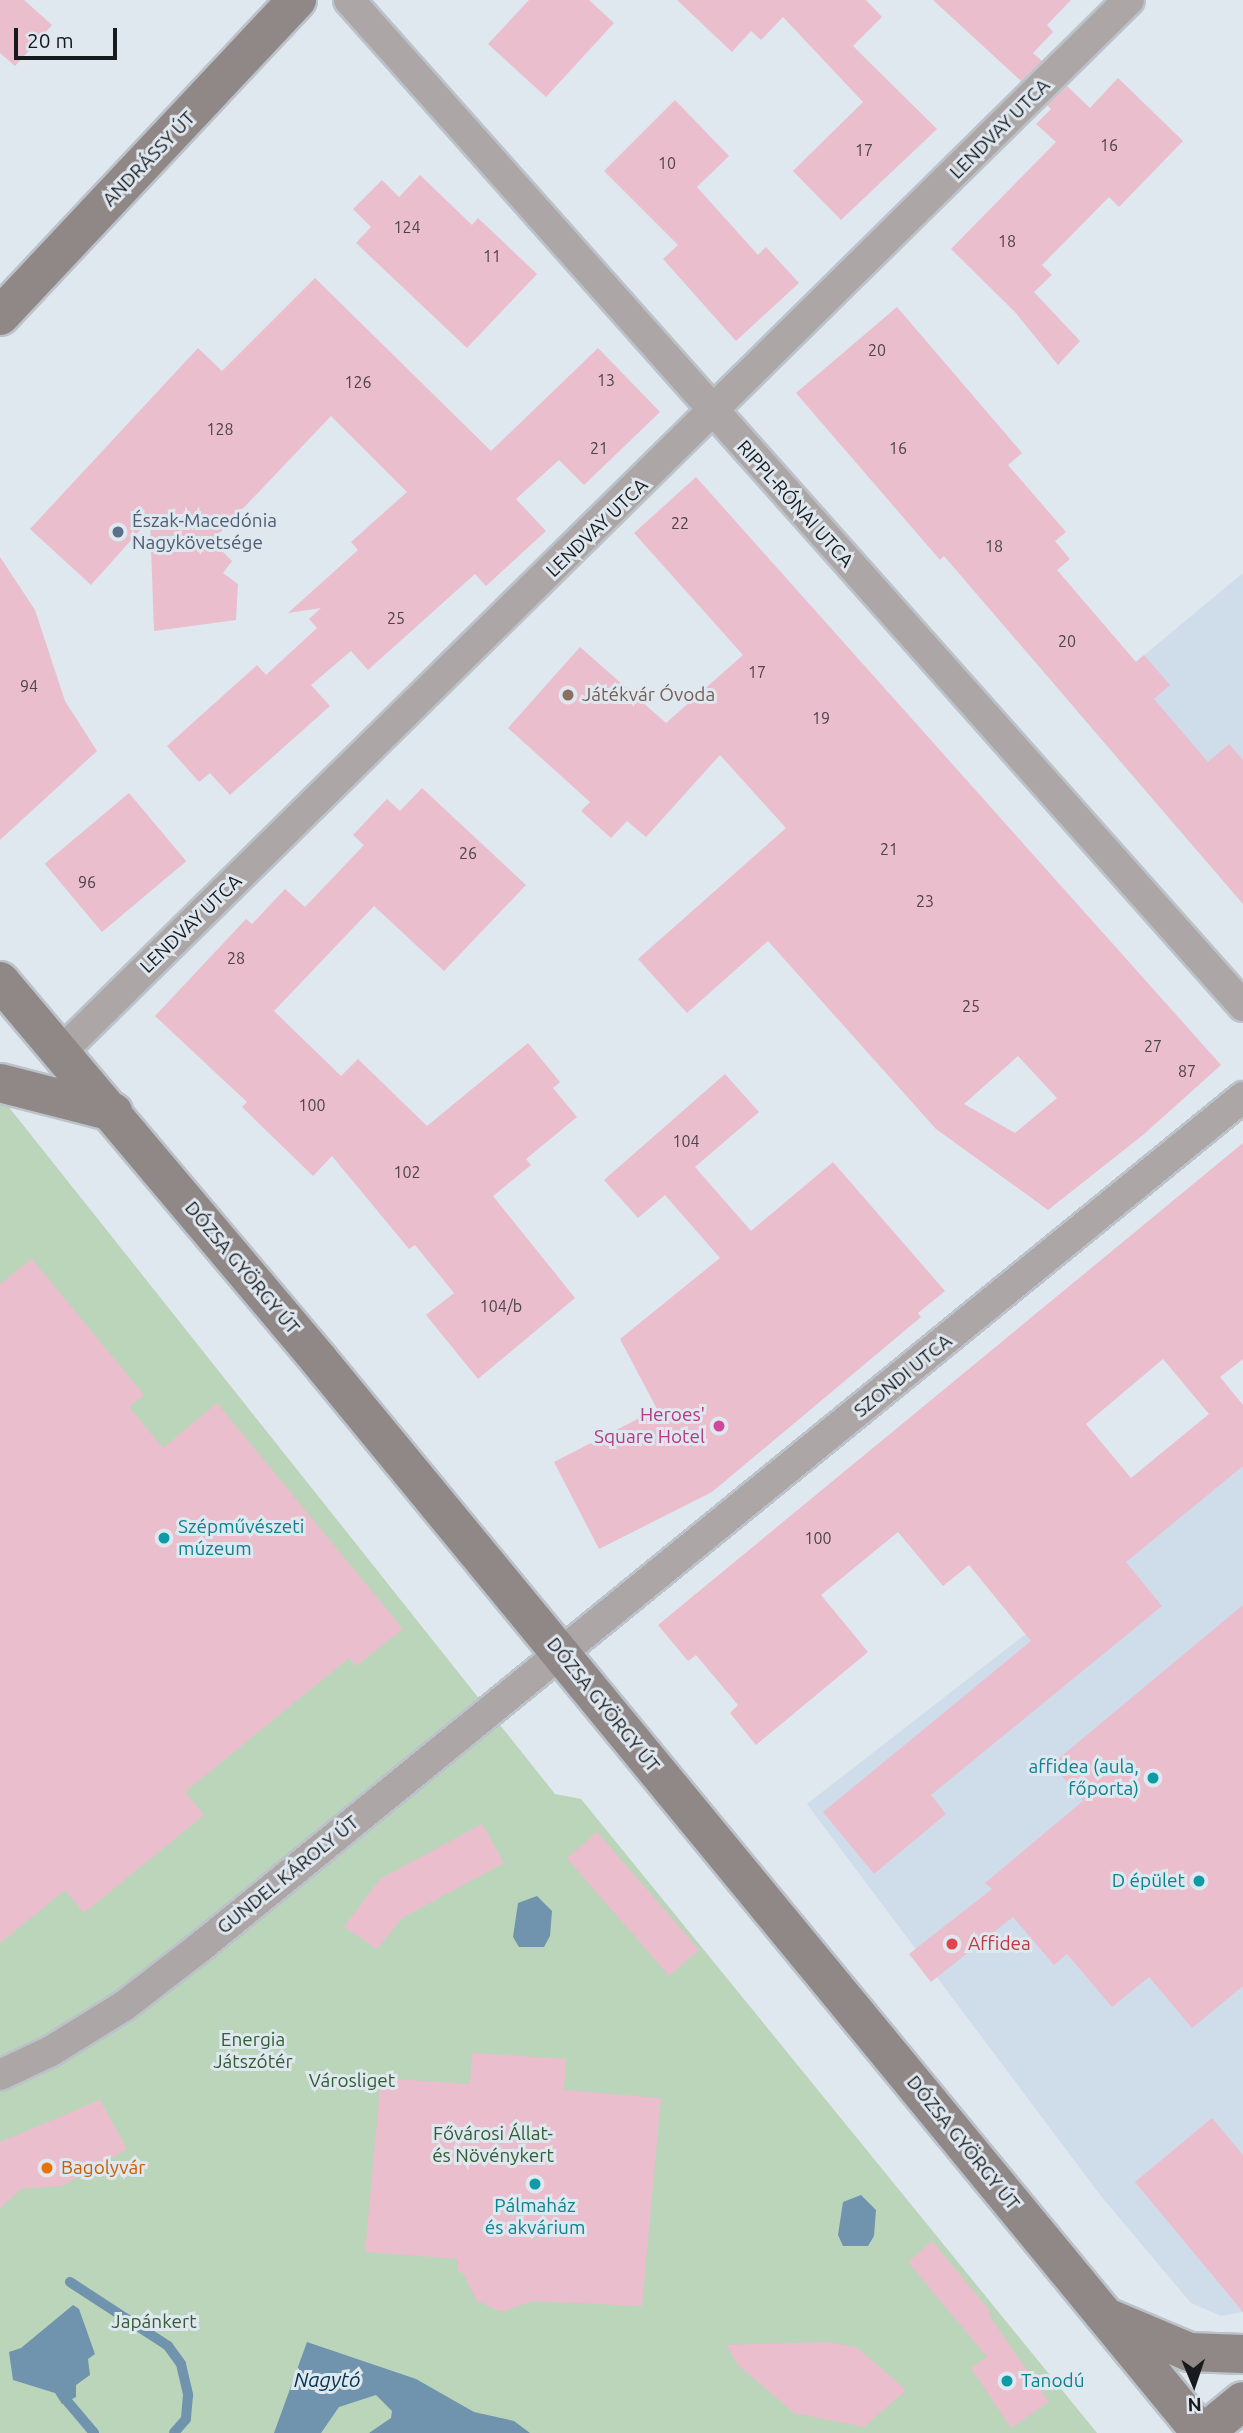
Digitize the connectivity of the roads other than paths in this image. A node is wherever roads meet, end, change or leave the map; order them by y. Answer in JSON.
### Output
{"nodes":[{"id":1,"x":297,"y":0,"type":"edge"},
{"id":2,"x":349,"y":0,"type":"edge"},
{"id":3,"x":1129,"y":0,"type":"edge"},
{"id":4,"x":0,"y":316,"type":"edge"},
{"id":5,"x":714,"y":413,"type":"junction"},
{"id":6,"x":0,"y":981,"type":"edge"},
{"id":7,"x":1243,"y":1006,"type":"edge"},
{"id":8,"x":61,"y":1052,"type":"junction"},
{"id":9,"x":0,"y":1083,"type":"edge"},
{"id":10,"x":1243,"y":1097,"type":"edge"},
{"id":11,"x":113,"y":1112,"type":"junction"},
{"id":12,"x":561,"y":1654,"type":"junction"},
{"id":13,"x":0,"y":2075,"type":"edge"},
{"id":14,"x":1106,"y":2317,"type":"junction"},
{"id":15,"x":1243,"y":2354,"type":"edge"},
{"id":16,"x":1243,"y":2401,"type":"edge"},
{"id":17,"x":1202,"y":2433,"type":"edge"}],
"edges":[{"from":1,"to":4,"type":"main road","name":"ANDRÁSSY ÚT"},
{"from":2,"to":5,"type":"street","name":"RIPPL-RÓNAI UTCA"},
{"from":3,"to":5,"type":"street","name":"LENDVAY UTCA"},
{"from":5,"to":7,"type":"street","name":"RIPPL-RÓNAI UTCA"},
{"from":5,"to":8,"type":"street","name":"LENDVAY UTCA"},
{"from":6,"to":8,"type":"main road","name":"DÓZSA GYÖRGY ÚT"},
{"from":8,"to":11,"type":"main road","name":"DÓZSA GYÖRGY ÚT"},
{"from":9,"to":11,"type":"main road"},
{"from":10,"to":12,"type":"street","name":"SZONDI UTCA"},
{"from":11,"to":12,"type":"main road","name":"DÓZSA GYÖRGY ÚT"},
{"from":12,"to":13,"type":"street","name":"GUNDEL KÁROLY ÚT"},
{"from":12,"to":14,"type":"main road","name":"DÓZSA GYÖRGY ÚT"},
{"from":14,"to":15,"type":"main road"},
{"from":14,"to":17,"type":"main road","name":"DÓZSA GYÖRGY ÚT"},
{"from":16,"to":17,"type":"main road"}]}
